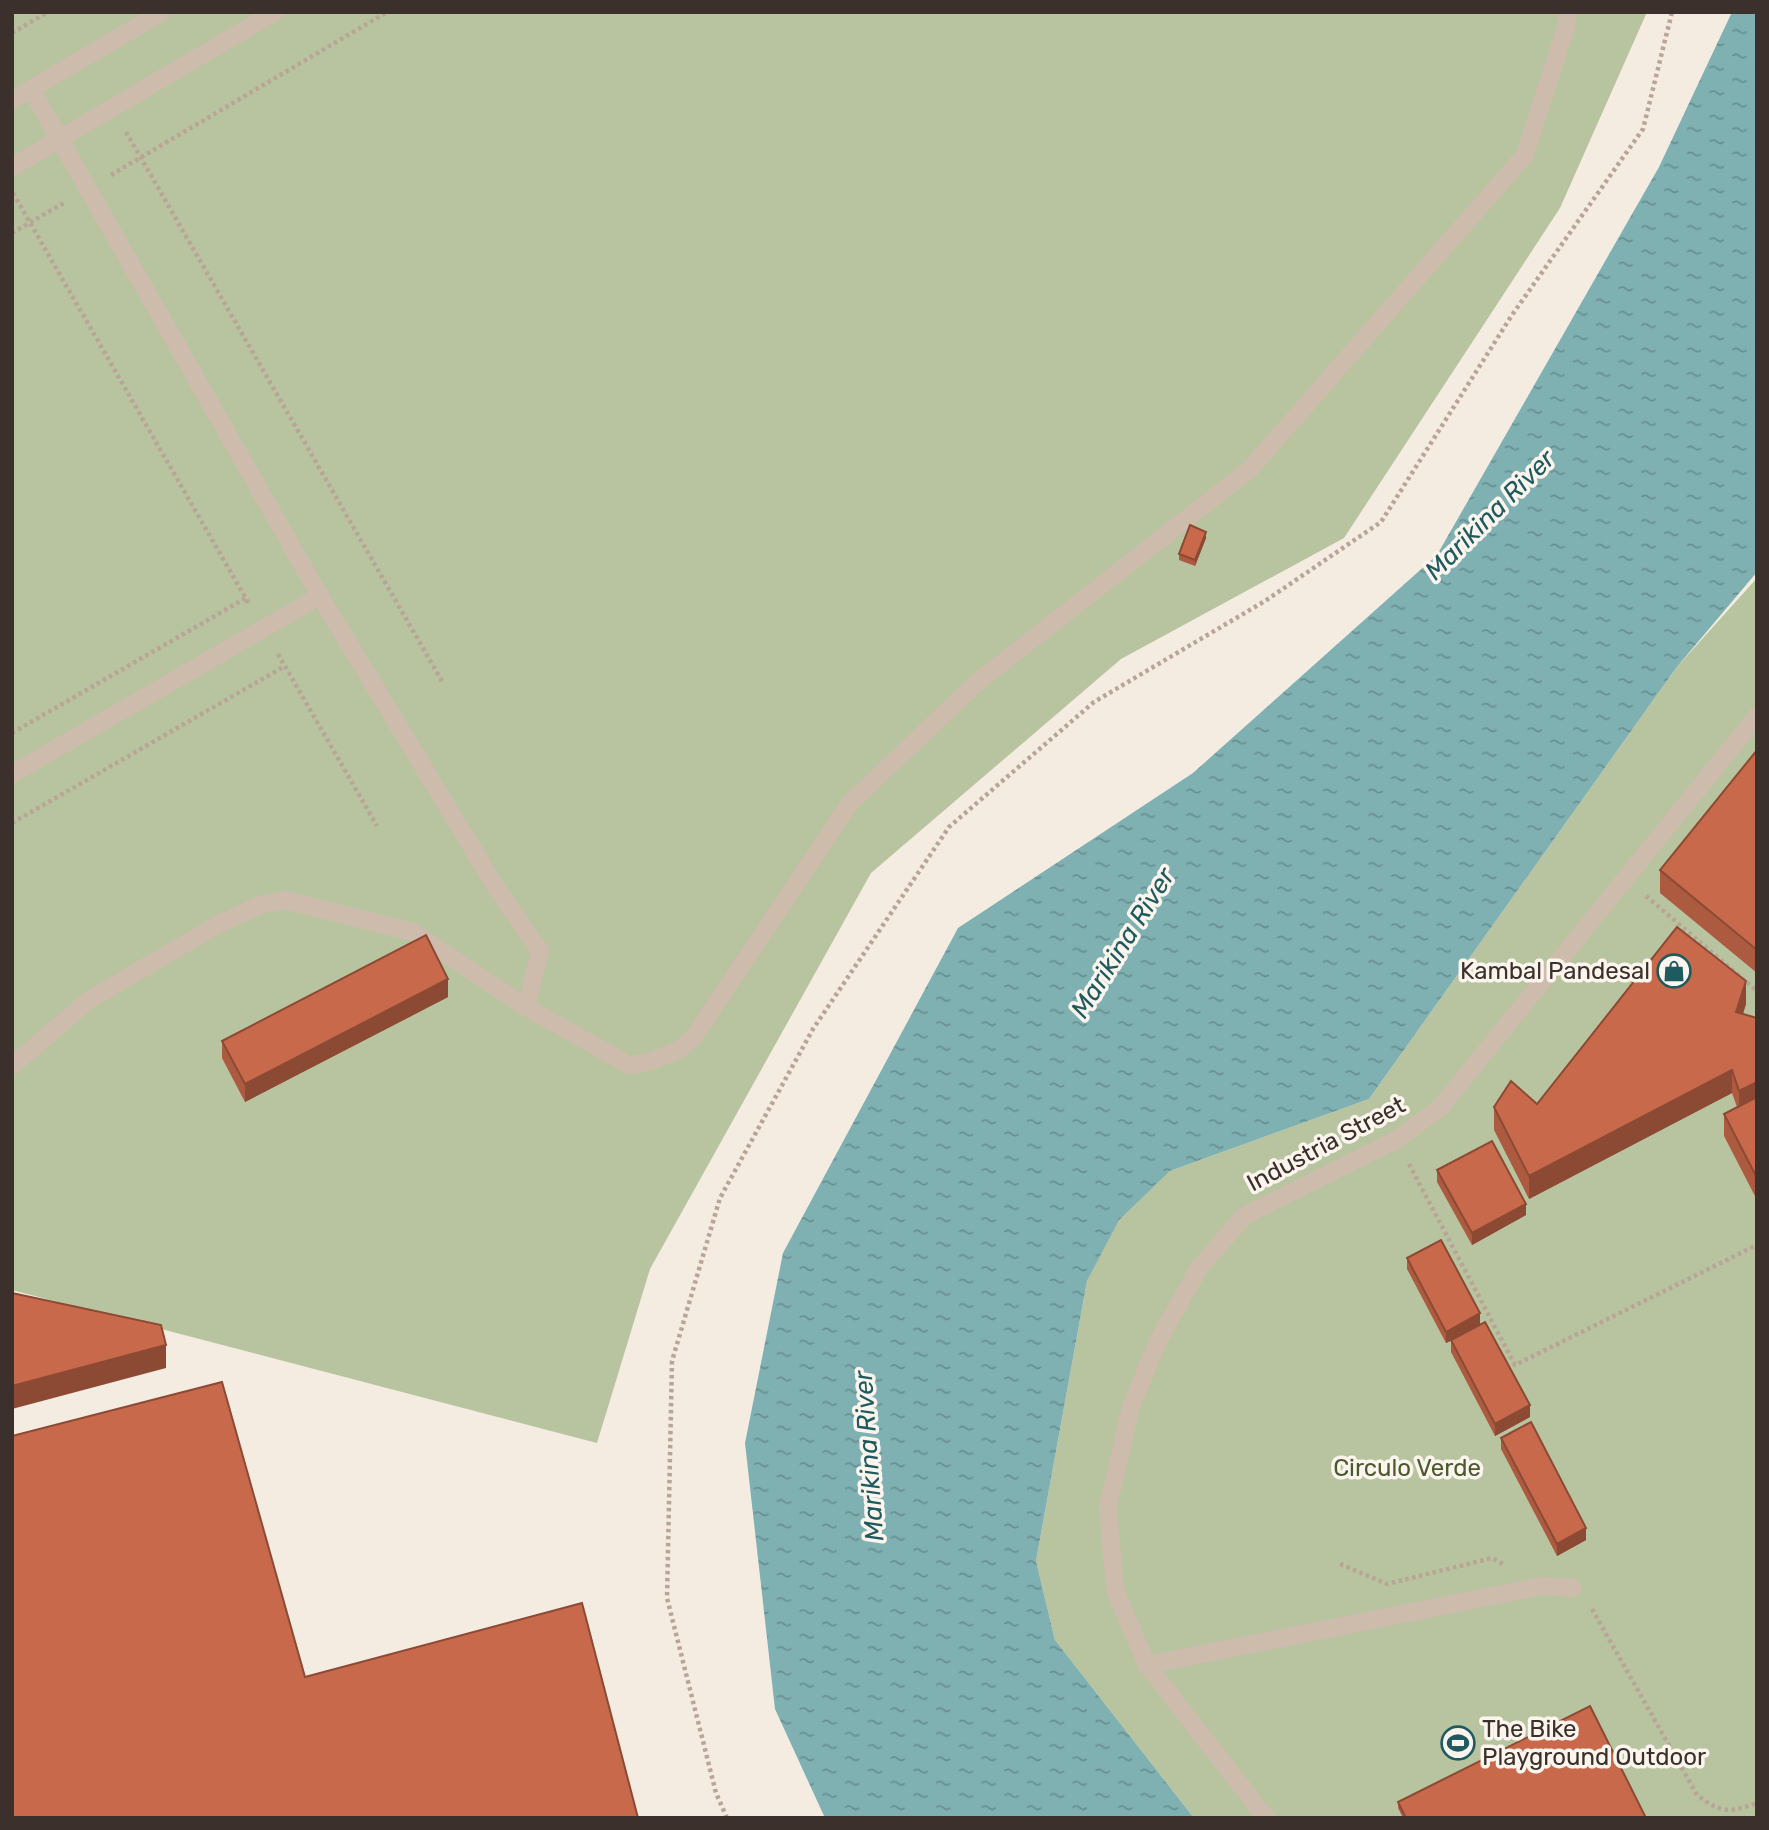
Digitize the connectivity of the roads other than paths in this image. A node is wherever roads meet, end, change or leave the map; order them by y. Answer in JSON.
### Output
{"nodes":[{"id":1,"x":162,"y":12,"type":"edge"},
{"id":2,"x":275,"y":12,"type":"edge"},
{"id":3,"x":1567,"y":12,"type":"edge"},
{"id":4,"x":31,"y":89,"type":"junction"},
{"id":5,"x":12,"y":100,"type":"edge"},
{"id":6,"x":59,"y":139,"type":"junction"},
{"id":7,"x":12,"y":167,"type":"edge"},
{"id":8,"x":320,"y":596,"type":"junction"},
{"id":9,"x":1757,"y":716,"type":"edge"},
{"id":10,"x":12,"y":774,"type":"edge"},
{"id":11,"x":526,"y":1007,"type":"junction"},
{"id":12,"x":12,"y":1066,"type":"edge"},
{"id":13,"x":1573,"y":1588,"type":"road end"},
{"id":14,"x":1147,"y":1665,"type":"junction"},
{"id":15,"x":1266,"y":1818,"type":"edge"}],
"edges":[{"from":1,"to":4,"type":"street"},
{"from":2,"to":6,"type":"street"},
{"from":3,"to":11,"type":"street"},
{"from":4,"to":5,"type":"street"},
{"from":4,"to":6,"type":"street"},
{"from":6,"to":7,"type":"street"},
{"from":6,"to":8,"type":"street"},
{"from":8,"to":10,"type":"street"},
{"from":8,"to":11,"type":"street"},
{"from":9,"to":14,"type":"street","name":"Industria Street"},
{"from":11,"to":12,"type":"street"},
{"from":13,"to":14,"type":"street"},
{"from":14,"to":15,"type":"street","name":"Industria Street"}]}
